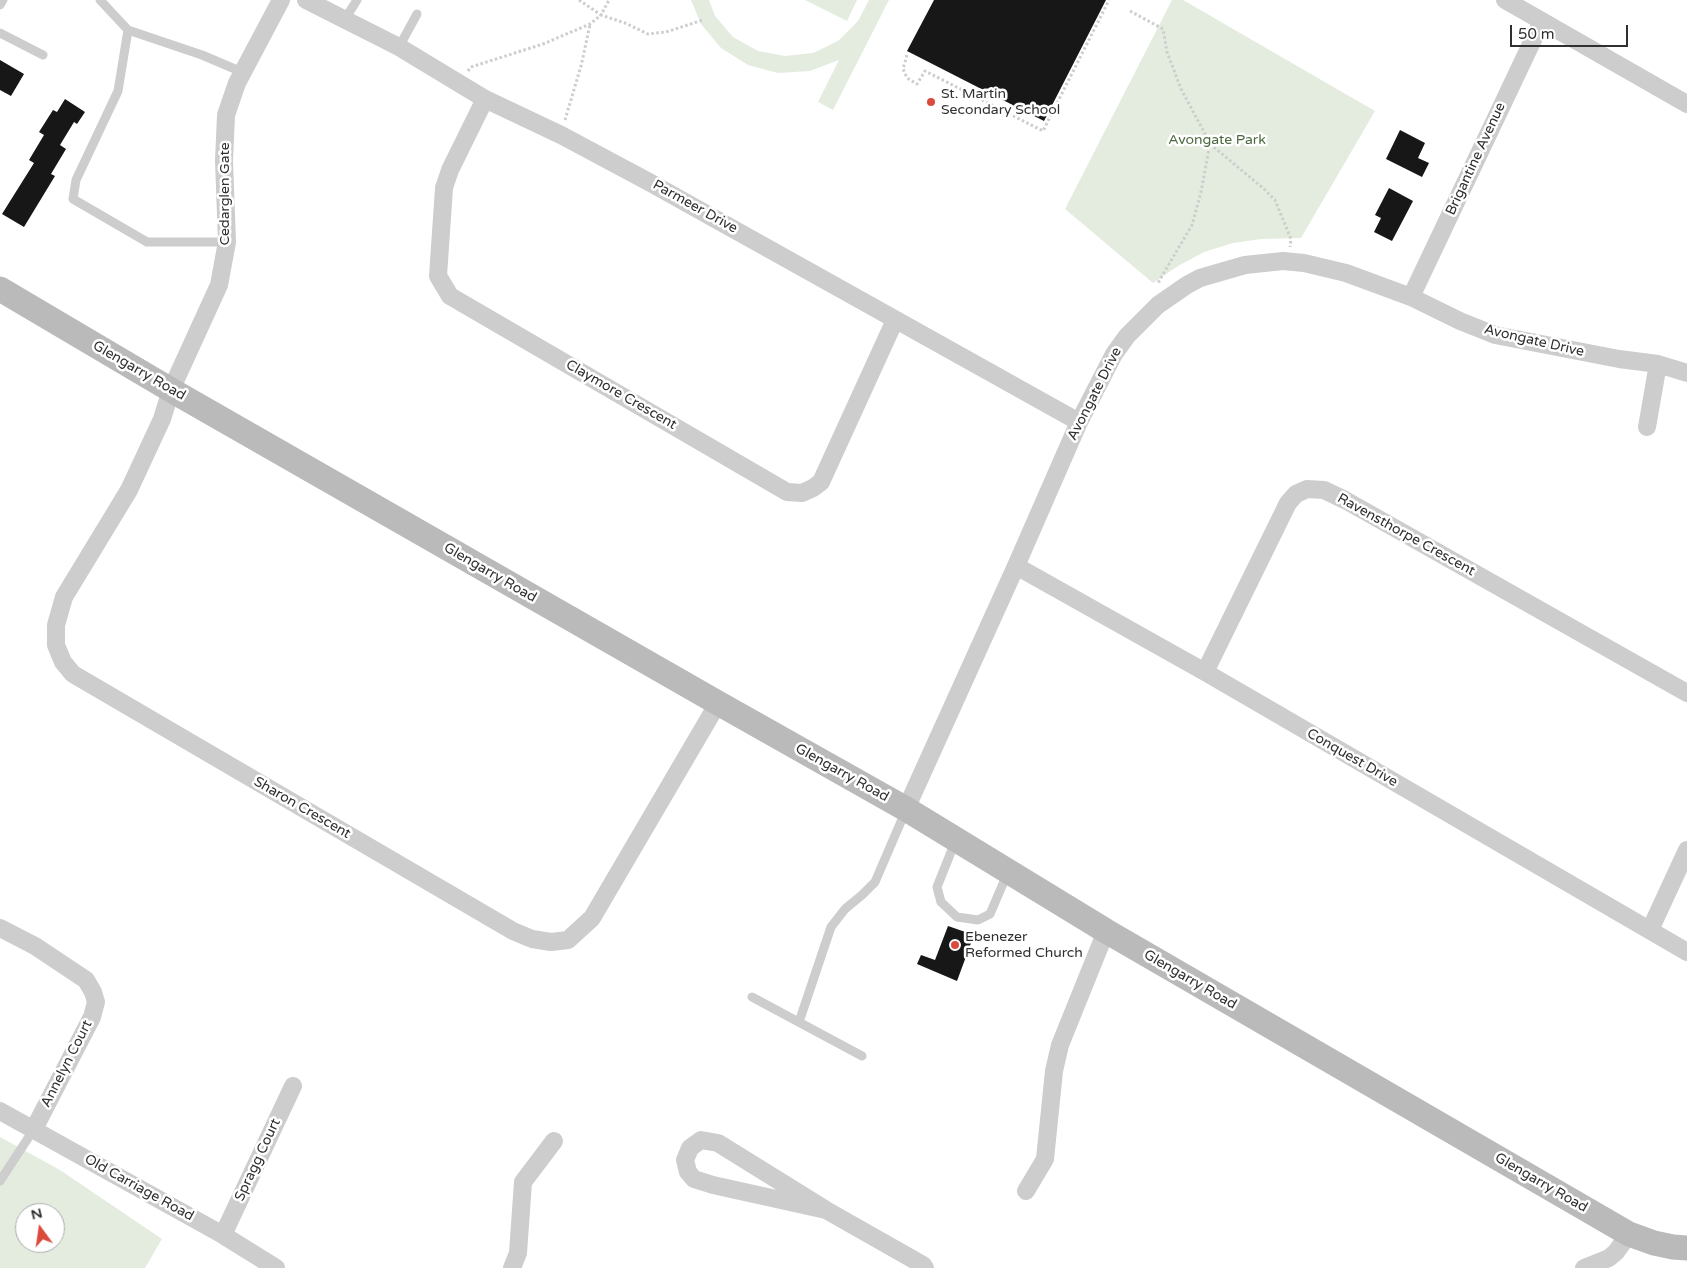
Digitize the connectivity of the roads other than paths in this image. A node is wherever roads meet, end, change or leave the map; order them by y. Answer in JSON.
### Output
{"nodes":[{"id":1,"x":3,"y":0,"type":"edge"},
{"id":2,"x":100,"y":0,"type":"edge"},
{"id":3,"x":281,"y":0,"type":"edge"},
{"id":4,"x":306,"y":0,"type":"edge"},
{"id":5,"x":357,"y":0,"type":"edge"},
{"id":6,"x":1505,"y":0,"type":"edge"},
{"id":7,"x":0,"y":5,"type":"edge"},
{"id":8,"x":417,"y":14,"type":"dead end"},
{"id":9,"x":345,"y":19,"type":"junction"},
{"id":10,"x":1542,"y":22,"type":"junction"},
{"id":11,"x":128,"y":30,"type":"junction"},
{"id":12,"x":0,"y":33,"type":"edge"},
{"id":13,"x":399,"y":47,"type":"junction"},
{"id":14,"x":43,"y":56,"type":"dead end"},
{"id":15,"x":242,"y":72,"type":"junction"},
{"id":16,"x":485,"y":99,"type":"junction"},
{"id":17,"x":1687,"y":104,"type":"edge"},
{"id":18,"x":226,"y":242,"type":"junction"},
{"id":19,"x":0,"y":289,"type":"edge"},
{"id":20,"x":1411,"y":296,"type":"junction"},
{"id":21,"x":895,"y":320,"type":"junction"},
{"id":22,"x":1658,"y":364,"type":"junction"},
{"id":23,"x":1687,"y":372,"type":"edge"},
{"id":24,"x":171,"y":390,"type":"junction"},
{"id":25,"x":1079,"y":422,"type":"junction"},
{"id":26,"x":1647,"y":427,"type":"dead end"},
{"id":27,"x":1016,"y":566,"type":"junction"},
{"id":28,"x":1204,"y":672,"type":"junction"},
{"id":29,"x":1687,"y":693,"type":"edge"},
{"id":30,"x":718,"y":704,"type":"junction"},
{"id":31,"x":906,"y":809,"type":"junction"},
{"id":32,"x":956,"y":839,"type":"junction"},
{"id":33,"x":1687,"y":850,"type":"edge"},
{"id":34,"x":1008,"y":871,"type":"junction"},
{"id":35,"x":0,"y":928,"type":"edge"},
{"id":36,"x":1650,"y":930,"type":"junction"},
{"id":37,"x":1106,"y":931,"type":"junction"},
{"id":38,"x":1687,"y":952,"type":"edge"},
{"id":39,"x":752,"y":997,"type":"dead end"},
{"id":40,"x":798,"y":1022,"type":"junction"},
{"id":41,"x":862,"y":1056,"type":"dead end"},
{"id":42,"x":293,"y":1086,"type":"dead end"},
{"id":43,"x":0,"y":1111,"type":"edge"},
{"id":44,"x":34,"y":1129,"type":"junction"},
{"id":45,"x":554,"y":1141,"type":"dead end"},
{"id":46,"x":0,"y":1181,"type":"edge"},
{"id":47,"x":1026,"y":1190,"type":"dead end"},
{"id":48,"x":826,"y":1210,"type":"junction"},
{"id":49,"x":1629,"y":1234,"type":"junction"},
{"id":50,"x":223,"y":1235,"type":"junction"},
{"id":51,"x":1687,"y":1248,"type":"edge"},
{"id":52,"x":276,"y":1268,"type":"edge"},
{"id":53,"x":512,"y":1268,"type":"edge"},
{"id":54,"x":924,"y":1268,"type":"edge"},
{"id":55,"x":1584,"y":1268,"type":"edge"}],
"edges":[{"from":1,"to":7,"type":"lane"},
{"from":2,"to":11,"type":"lane"},
{"from":3,"to":15,"type":"street","name":"Cedarglen Gate"},
{"from":4,"to":9,"type":"street","name":"Parmeer Drive"},
{"from":5,"to":9,"type":"lane"},
{"from":6,"to":10,"type":"street"},
{"from":8,"to":13,"type":"lane"},
{"from":9,"to":13,"type":"street","name":"Parmeer Drive"},
{"from":10,"to":17,"type":"street"},
{"from":10,"to":20,"type":"street","name":"Brigantine Avenue"},
{"from":11,"to":15,"type":"lane"},
{"from":11,"to":18,"type":"lane"},
{"from":12,"to":14,"type":"lane"},
{"from":13,"to":16,"type":"street","name":"Parmeer Drive"},
{"from":15,"to":18,"type":"street","name":"Cedarglen Gate"},
{"from":16,"to":21,"type":"street","name":"Parmeer Drive"},
{"from":16,"to":21,"type":"street","name":"Claymore Crescent"},
{"from":18,"to":24,"type":"street","name":"Cedarglen Gate"},
{"from":19,"to":24,"type":"street","name":"Glengarry Road"},
{"from":20,"to":22,"type":"street","name":"Avongate Drive"},
{"from":20,"to":25,"type":"street","name":"Avongate Drive"},
{"from":21,"to":25,"type":"street","name":"Parmeer Drive"},
{"from":22,"to":23,"type":"street","name":"Avongate Drive"},
{"from":22,"to":26,"type":"street"},
{"from":24,"to":30,"type":"street","name":"Glengarry Road"},
{"from":24,"to":30,"type":"street","name":"Sharon Crescent"},
{"from":25,"to":27,"type":"street","name":"Avongate Drive"},
{"from":27,"to":28,"type":"street","name":"Conquest Drive"},
{"from":27,"to":31,"type":"street","name":"Avongate Drive"},
{"from":28,"to":29,"type":"street","name":"Ravensthorpe Crescent"},
{"from":28,"to":36,"type":"street","name":"Conquest Drive"},
{"from":30,"to":31,"type":"street","name":"Glengarry Road"},
{"from":31,"to":32,"type":"street","name":"Glengarry Road"},
{"from":31,"to":40,"type":"lane"},
{"from":32,"to":34,"type":"street","name":"Glengarry Road"},
{"from":32,"to":34,"type":"lane"},
{"from":33,"to":36,"type":"street"},
{"from":34,"to":37,"type":"street","name":"Glengarry Road"},
{"from":35,"to":44,"type":"street","name":"Annelyn Court"},
{"from":36,"to":38,"type":"street","name":"Conquest Drive"},
{"from":37,"to":47,"type":"street"},
{"from":37,"to":49,"type":"street","name":"Glengarry Road"},
{"from":39,"to":40,"type":"lane"},
{"from":40,"to":41,"type":"lane"},
{"from":42,"to":50,"type":"street","name":"Spragg Court"},
{"from":43,"to":44,"type":"street","name":"Old Carriage Road"},
{"from":44,"to":46,"type":"lane"},
{"from":44,"to":50,"type":"street","name":"Old Carriage Road"},
{"from":45,"to":53,"type":"street"},
{"from":48,"to":48,"type":"street"},
{"from":48,"to":54,"type":"street"},
{"from":49,"to":51,"type":"street","name":"Glengarry Road"},
{"from":49,"to":55,"type":"street"},
{"from":50,"to":52,"type":"street","name":"Old Carriage Road"}]}
